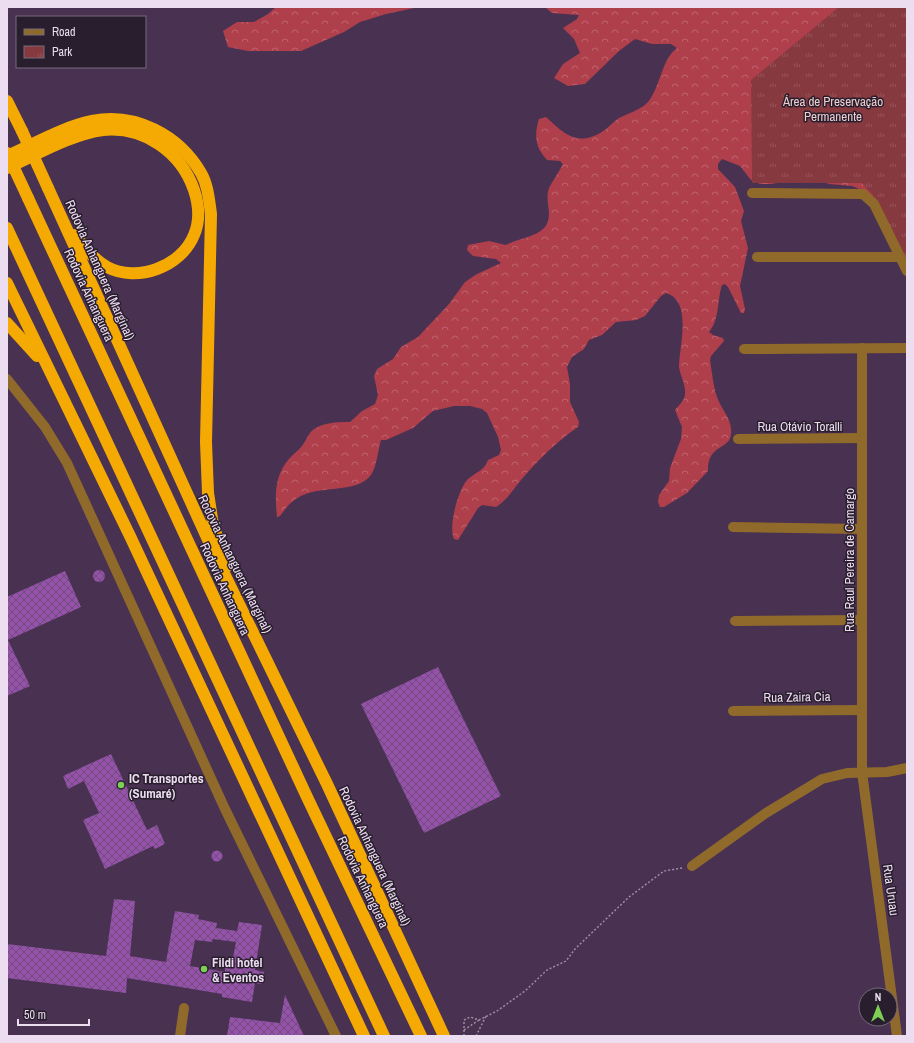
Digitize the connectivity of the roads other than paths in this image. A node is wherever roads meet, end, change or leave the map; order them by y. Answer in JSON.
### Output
{"nodes":[{"id":1,"x":7,"y":101,"type":"edge"},
{"id":2,"x":7,"y":155,"type":"edge"},
{"id":3,"x":7,"y":168,"type":"edge"},
{"id":4,"x":752,"y":193,"type":"dead end"},
{"id":5,"x":58,"y":211,"type":"junction"},
{"id":6,"x":7,"y":228,"type":"edge"},
{"id":7,"x":757,"y":257,"type":"dead end"},
{"id":8,"x":900,"y":257,"type":"junction"},
{"id":9,"x":907,"y":271,"type":"edge"},
{"id":10,"x":7,"y":283,"type":"edge"},
{"id":11,"x":7,"y":323,"type":"edge"},
{"id":12,"x":862,"y":348,"type":"junction"},
{"id":13,"x":907,"y":348,"type":"edge"},
{"id":14,"x":744,"y":349,"type":"dead end"},
{"id":15,"x":7,"y":379,"type":"edge"},
{"id":16,"x":862,"y":438,"type":"junction"},
{"id":17,"x":738,"y":439,"type":"dead end"},
{"id":18,"x":86,"y":449,"type":"junction"},
{"id":19,"x":733,"y":527,"type":"dead end"},
{"id":20,"x":862,"y":529,"type":"junction"},
{"id":21,"x":862,"y":620,"type":"junction"},
{"id":22,"x":734,"y":621,"type":"dead end"},
{"id":23,"x":266,"y":659,"type":"junction"},
{"id":24,"x":862,"y":710,"type":"junction"},
{"id":25,"x":733,"y":711,"type":"dead end"},
{"id":26,"x":907,"y":768,"type":"edge"},
{"id":27,"x":862,"y":772,"type":"junction"},
{"id":28,"x":692,"y":866,"type":"road end"},
{"id":29,"x":184,"y":1008,"type":"dead end"},
{"id":30,"x":180,"y":1036,"type":"edge"},
{"id":31,"x":336,"y":1036,"type":"edge"},
{"id":32,"x":364,"y":1036,"type":"edge"},
{"id":33,"x":384,"y":1036,"type":"edge"},
{"id":34,"x":421,"y":1036,"type":"edge"},
{"id":35,"x":444,"y":1036,"type":"edge"},
{"id":36,"x":897,"y":1036,"type":"edge"}],
"edges":[{"from":1,"to":5,"type":"highway","name":"Rodovia Anhanguera (Marginal)","bridge":true},
{"from":2,"to":23,"type":"highway"},
{"from":2,"to":34,"type":"highway","name":"Rodovia Anhanguera","bridge":true},
{"from":3,"to":5,"type":"highway"},
{"from":4,"to":8,"type":"street"},
{"from":5,"to":23,"type":"highway","name":"Rodovia Anhanguera (Marginal)"},
{"from":6,"to":33,"type":"highway"},
{"from":7,"to":8,"type":"street"},
{"from":8,"to":9,"type":"street"},
{"from":10,"to":18,"type":"highway"},
{"from":11,"to":18,"type":"highway"},
{"from":12,"to":13,"type":"street"},
{"from":12,"to":14,"type":"street"},
{"from":12,"to":16,"type":"street","name":"Rua Raul Pereira de Camargo"},
{"from":15,"to":31,"type":"street"},
{"from":16,"to":17,"type":"street","name":"Rua Otávio Toralli"},
{"from":16,"to":20,"type":"street","name":"Rua Raul Pereira de Camargo"},
{"from":18,"to":32,"type":"highway"},
{"from":19,"to":20,"type":"street"},
{"from":20,"to":21,"type":"street","name":"Rua Raul Pereira de Camargo"},
{"from":21,"to":22,"type":"street"},
{"from":21,"to":24,"type":"street","name":"Rua Raul Pereira de Camargo"},
{"from":23,"to":35,"type":"highway","name":"Rodovia Anhanguera (Marginal)"},
{"from":24,"to":25,"type":"street","name":"Rua Zaira Cia"},
{"from":24,"to":27,"type":"street","name":"Rua Raul Pereira de Camargo"},
{"from":26,"to":27,"type":"street"},
{"from":27,"to":28,"type":"street"},
{"from":27,"to":36,"type":"street","name":"Rua Uruau"},
{"from":29,"to":30,"type":"street"}]}
